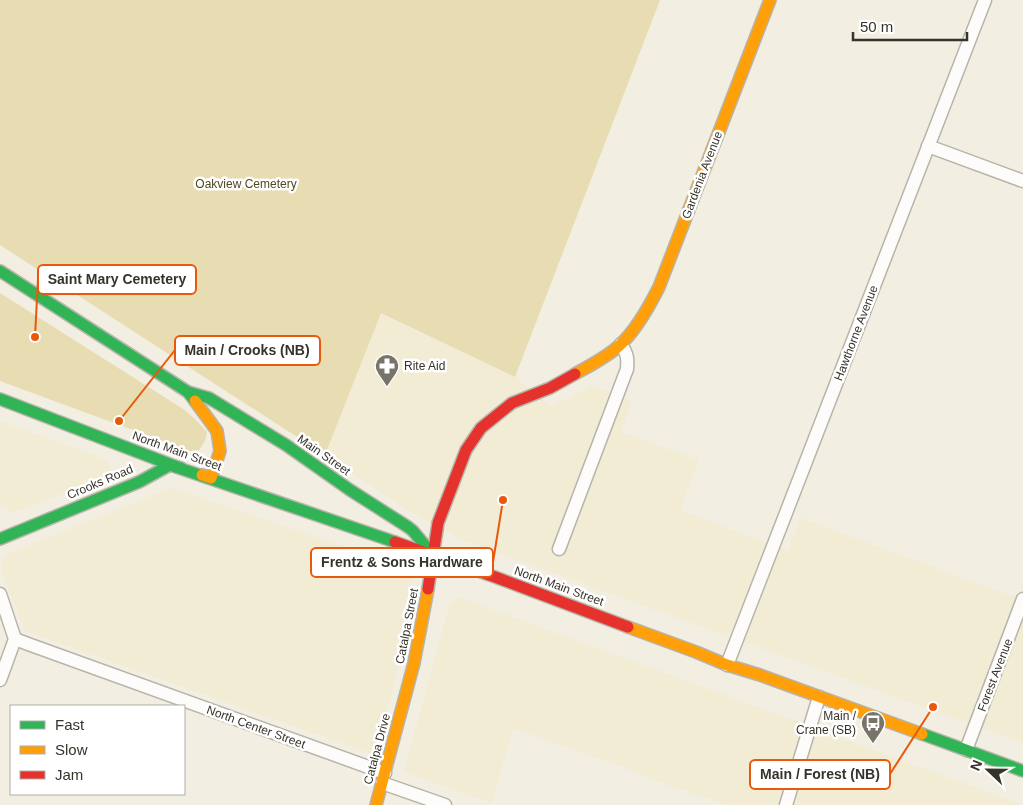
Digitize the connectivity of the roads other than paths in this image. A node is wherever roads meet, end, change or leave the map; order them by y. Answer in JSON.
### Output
{"nodes":[{"id":1,"x":770,"y":0,"type":"edge"},
{"id":2,"x":985,"y":0,"type":"edge"},
{"id":3,"x":928,"y":146,"type":"junction"},
{"id":4,"x":1023,"y":180,"type":"edge"},
{"id":5,"x":0,"y":272,"type":"edge"},
{"id":6,"x":621,"y":344,"type":"junction"},
{"id":7,"x":188,"y":392,"type":"junction"},
{"id":8,"x":0,"y":400,"type":"edge"},
{"id":9,"x":170,"y":465,"type":"junction"},
{"id":10,"x":211,"y":478,"type":"junction"},
{"id":11,"x":0,"y":539,"type":"edge"},
{"id":12,"x":559,"y":549,"type":"dead end"},
{"id":13,"x":433,"y":555,"type":"junction"},
{"id":14,"x":0,"y":594,"type":"edge"},
{"id":15,"x":1023,"y":599,"type":"edge"},
{"id":16,"x":15,"y":639,"type":"junction"},
{"id":17,"x":726,"y":665,"type":"junction"},
{"id":18,"x":0,"y":680,"type":"edge"},
{"id":19,"x":819,"y":697,"type":"junction"},
{"id":20,"x":404,"y":701,"type":"joint"},
{"id":21,"x":966,"y":750,"type":"junction"},
{"id":22,"x":1023,"y":771,"type":"edge"},
{"id":23,"x":384,"y":778,"type":"junction"},
{"id":24,"x":376,"y":805,"type":"edge"},
{"id":25,"x":445,"y":805,"type":"edge"},
{"id":26,"x":786,"y":805,"type":"edge"}],
"edges":[{"from":1,"to":6,"type":"main road","name":"Gardenia Avenue"},
{"from":2,"to":3,"type":"street","name":"Hawthorne Avenue"},
{"from":3,"to":4,"type":"street"},
{"from":3,"to":17,"type":"street","name":"Hawthorne Avenue"},
{"from":5,"to":7,"type":"main road"},
{"from":6,"to":12,"type":"street"},
{"from":6,"to":13,"type":"main road","name":"Gardenia Avenue"},
{"from":7,"to":10,"type":"main road"},
{"from":7,"to":13,"type":"main road","name":"Main Street"},
{"from":8,"to":9,"type":"main road","name":"North Main Street"},
{"from":9,"to":10,"type":"main road"},
{"from":9,"to":11,"type":"main road","name":"Crooks Road"},
{"from":10,"to":13,"type":"main road","name":"North Main Street"},
{"from":13,"to":17,"type":"main road","name":"North Main Street"},
{"from":13,"to":20,"type":"main road","name":"Catalpa Street"},
{"from":14,"to":16,"type":"street"},
{"from":15,"to":21,"type":"street","name":"Forest Avenue"},
{"from":16,"to":18,"type":"street"},
{"from":16,"to":23,"type":"street","name":"North Center Street"},
{"from":17,"to":19,"type":"main road","name":"North Main Street"},
{"from":19,"to":21,"type":"main road","name":"North Main Street"},
{"from":19,"to":26,"type":"street"},
{"from":20,"to":23,"type":"main road","name":"Catalpa Drive"},
{"from":21,"to":22,"type":"main road","name":"North Main Street"},
{"from":23,"to":24,"type":"main road","name":"Catalpa Drive"},
{"from":23,"to":25,"type":"street","name":"North Center Street"}]}
